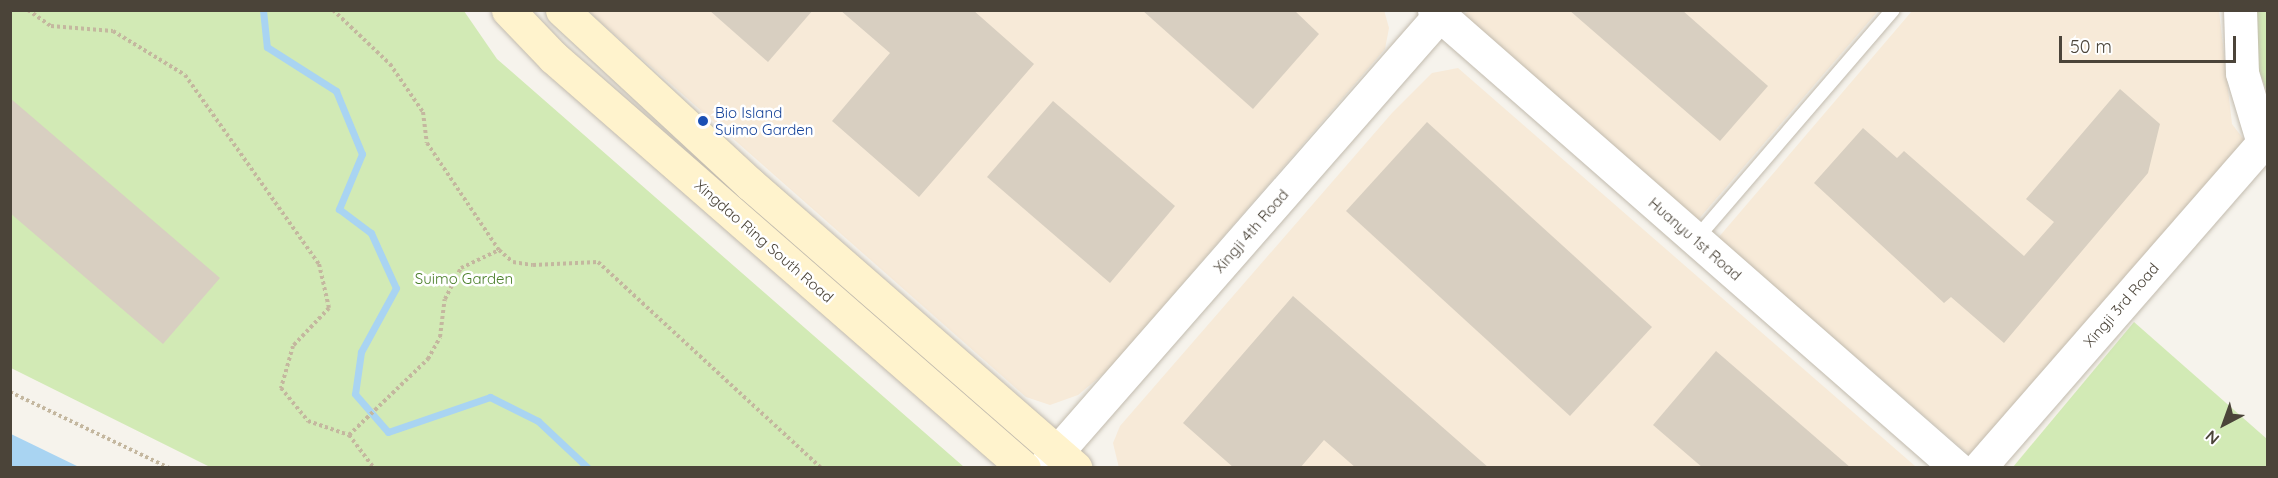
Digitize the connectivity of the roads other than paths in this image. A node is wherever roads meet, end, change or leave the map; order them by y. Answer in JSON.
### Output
{"nodes":[{"id":1,"x":508,"y":10,"type":"edge"},
{"id":2,"x":562,"y":10,"type":"edge"},
{"id":3,"x":1893,"y":10,"type":"edge"},
{"id":4,"x":2240,"y":10,"type":"edge"},
{"id":5,"x":1439,"y":12,"type":"edge"},
{"id":6,"x":1695,"y":240,"type":"junction"},
{"id":7,"x":1059,"y":462,"type":"edge"},
{"id":8,"x":1024,"y":468,"type":"edge"},
{"id":9,"x":1957,"y":468,"type":"edge"},
{"id":10,"x":1979,"y":468,"type":"edge"}],
"edges":[{"from":1,"to":8,"type":"main road","name":"Xingdao Ring South Road"},
{"from":2,"to":7,"type":"main road"},
{"from":3,"to":6,"type":"lane"},
{"from":4,"to":10,"type":"street","name":"Xingji 3rd Road"},
{"from":5,"to":6,"type":"street","name":"Huanyu 1st Road"},
{"from":5,"to":7,"type":"street","name":"Xingji 4th Road"},
{"from":6,"to":9,"type":"street","name":"Huanyu 1st Road"}]}
